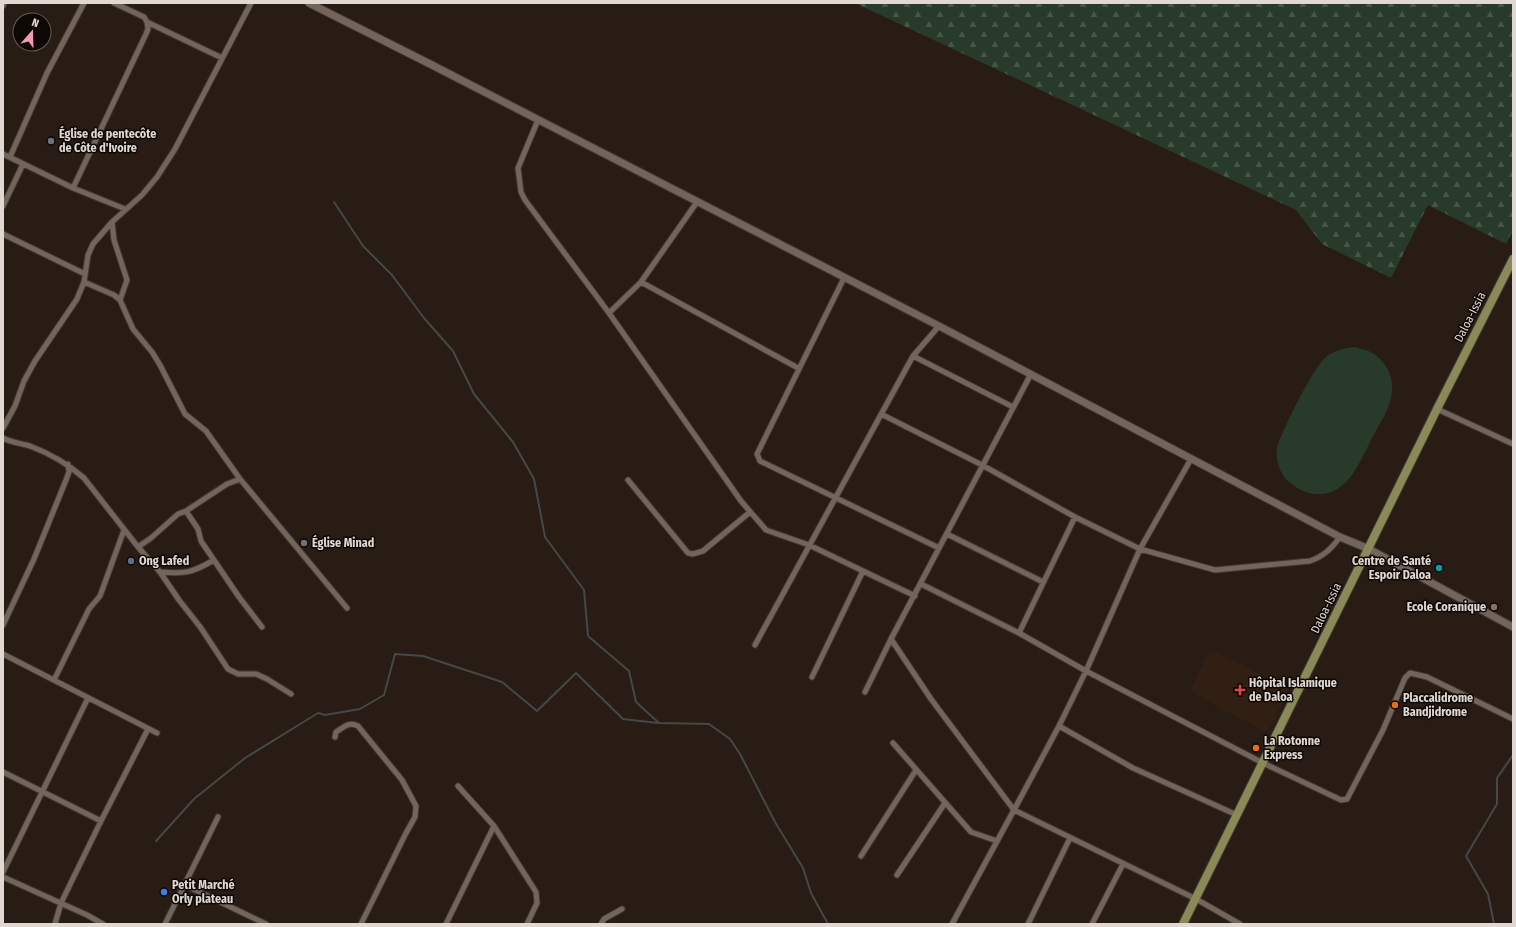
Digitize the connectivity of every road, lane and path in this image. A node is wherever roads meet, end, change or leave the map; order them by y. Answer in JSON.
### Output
{"nodes":[{"id":1,"x":4,"y":3,"type":"edge"},
{"id":2,"x":84,"y":3,"type":"edge"},
{"id":3,"x":114,"y":3,"type":"edge"},
{"id":4,"x":251,"y":3,"type":"edge"},
{"id":5,"x":309,"y":3,"type":"edge"},
{"id":6,"x":3,"y":6,"type":"edge"},
{"id":7,"x":147,"y":22,"type":"junction"},
{"id":8,"x":222,"y":58,"type":"junction"},
{"id":9,"x":538,"y":120,"type":"junction"},
{"id":10,"x":3,"y":154,"type":"edge"},
{"id":11,"x":10,"y":158,"type":"junction"},
{"id":12,"x":23,"y":164,"type":"junction"},
{"id":13,"x":73,"y":188,"type":"junction"},
{"id":14,"x":697,"y":202,"type":"junction"},
{"id":15,"x":3,"y":206,"type":"edge"},
{"id":16,"x":125,"y":210,"type":"junction"},
{"id":17,"x":112,"y":222,"type":"junction"},
{"id":18,"x":3,"y":234,"type":"edge"},
{"id":19,"x":1513,"y":259,"type":"edge"},
{"id":20,"x":85,"y":274,"type":"junction"},
{"id":21,"x":844,"y":278,"type":"junction"},
{"id":22,"x":84,"y":282,"type":"junction"},
{"id":23,"x":641,"y":282,"type":"junction"},
{"id":24,"x":120,"y":300,"type":"junction"},
{"id":25,"x":609,"y":313,"type":"junction"},
{"id":26,"x":939,"y":326,"type":"junction"},
{"id":27,"x":913,"y":356,"type":"junction"},
{"id":28,"x":798,"y":368,"type":"junction"},
{"id":29,"x":1031,"y":374,"type":"junction"},
{"id":30,"x":1013,"y":407,"type":"junction"},
{"id":31,"x":1437,"y":409,"type":"junction"},
{"id":32,"x":881,"y":414,"type":"junction"},
{"id":33,"x":3,"y":428,"type":"edge"},
{"id":34,"x":3,"y":438,"type":"edge"},
{"id":35,"x":1513,"y":444,"type":"edge"},
{"id":36,"x":1191,"y":459,"type":"junction"},
{"id":37,"x":68,"y":464,"type":"junction"},
{"id":38,"x":982,"y":465,"type":"junction"},
{"id":39,"x":240,"y":480,"type":"junction"},
{"id":40,"x":628,"y":480,"type":"dead end"},
{"id":41,"x":835,"y":497,"type":"junction"},
{"id":42,"x":186,"y":511,"type":"junction"},
{"id":43,"x":750,"y":512,"type":"junction"},
{"id":44,"x":1075,"y":517,"type":"junction"},
{"id":45,"x":124,"y":530,"type":"junction"},
{"id":46,"x":947,"y":534,"type":"junction"},
{"id":47,"x":1340,"y":538,"type":"junction"},
{"id":48,"x":809,"y":545,"type":"junction"},
{"id":49,"x":138,"y":547,"type":"junction"},
{"id":50,"x":939,"y":548,"type":"junction"},
{"id":51,"x":1140,"y":549,"type":"junction"},
{"id":52,"x":1369,"y":549,"type":"junction"},
{"id":53,"x":214,"y":560,"type":"junction"},
{"id":54,"x":864,"y":571,"type":"junction"},
{"id":55,"x":160,"y":572,"type":"junction"},
{"id":56,"x":1042,"y":582,"type":"junction"},
{"id":57,"x":921,"y":584,"type":"junction"},
{"id":58,"x":915,"y":596,"type":"junction"},
{"id":59,"x":347,"y":608,"type":"dead end"},
{"id":60,"x":3,"y":625,"type":"edge"},
{"id":61,"x":262,"y":627,"type":"dead end"},
{"id":62,"x":1513,"y":627,"type":"edge"},
{"id":63,"x":1019,"y":633,"type":"junction"},
{"id":64,"x":891,"y":639,"type":"junction"},
{"id":65,"x":756,"y":645,"type":"dead end"},
{"id":66,"x":3,"y":654,"type":"edge"},
{"id":67,"x":1086,"y":671,"type":"junction"},
{"id":68,"x":812,"y":677,"type":"dead end"},
{"id":69,"x":54,"y":680,"type":"junction"},
{"id":70,"x":865,"y":692,"type":"dead end"},
{"id":71,"x":291,"y":694,"type":"dead end"},
{"id":72,"x":88,"y":698,"type":"junction"},
{"id":73,"x":1513,"y":719,"type":"edge"},
{"id":74,"x":1059,"y":726,"type":"junction"},
{"id":75,"x":148,"y":729,"type":"junction"},
{"id":76,"x":157,"y":733,"type":"dead end"},
{"id":77,"x":335,"y":737,"type":"dead end"},
{"id":78,"x":893,"y":743,"type":"dead end"},
{"id":79,"x":1263,"y":763,"type":"junction"},
{"id":80,"x":916,"y":770,"type":"junction"},
{"id":81,"x":3,"y":772,"type":"edge"},
{"id":82,"x":458,"y":786,"type":"dead end"},
{"id":83,"x":42,"y":792,"type":"junction"},
{"id":84,"x":945,"y":802,"type":"junction"},
{"id":85,"x":1014,"y":810,"type":"junction"},
{"id":86,"x":1237,"y":815,"type":"junction"},
{"id":87,"x":218,"y":817,"type":"dead end"},
{"id":88,"x":101,"y":821,"type":"junction"},
{"id":89,"x":494,"y":826,"type":"junction"},
{"id":90,"x":1070,"y":838,"type":"junction"},
{"id":91,"x":997,"y":840,"type":"junction"},
{"id":92,"x":861,"y":856,"type":"dead end"},
{"id":93,"x":1123,"y":864,"type":"junction"},
{"id":94,"x":3,"y":872,"type":"edge"},
{"id":95,"x":897,"y":875,"type":"dead end"},
{"id":96,"x":3,"y":877,"type":"edge"},
{"id":97,"x":185,"y":884,"type":"junction"},
{"id":98,"x":1196,"y":899,"type":"junction"},
{"id":99,"x":61,"y":903,"type":"junction"},
{"id":100,"x":622,"y":909,"type":"dead end"},
{"id":101,"x":55,"y":924,"type":"edge"},
{"id":102,"x":103,"y":924,"type":"edge"},
{"id":103,"x":165,"y":924,"type":"edge"},
{"id":104,"x":266,"y":924,"type":"edge"},
{"id":105,"x":361,"y":924,"type":"edge"},
{"id":106,"x":446,"y":924,"type":"edge"},
{"id":107,"x":527,"y":924,"type":"edge"},
{"id":108,"x":601,"y":924,"type":"edge"},
{"id":109,"x":952,"y":924,"type":"edge"},
{"id":110,"x":1028,"y":924,"type":"edge"},
{"id":111,"x":1092,"y":924,"type":"edge"},
{"id":112,"x":1183,"y":924,"type":"edge"},
{"id":113,"x":1240,"y":924,"type":"edge"}],
"edges":[{"from":1,"to":6,"type":"street"},
{"from":2,"to":11,"type":"street"},
{"from":3,"to":7,"type":"street"},
{"from":4,"to":8,"type":"street"},
{"from":5,"to":9,"type":"street"},
{"from":7,"to":8,"type":"street"},
{"from":7,"to":13,"type":"street"},
{"from":8,"to":16,"type":"street"},
{"from":9,"to":14,"type":"street"},
{"from":9,"to":25,"type":"street"},
{"from":10,"to":11,"type":"street"},
{"from":11,"to":12,"type":"street"},
{"from":12,"to":13,"type":"street"},
{"from":12,"to":15,"type":"street"},
{"from":13,"to":16,"type":"street"},
{"from":14,"to":21,"type":"street"},
{"from":14,"to":23,"type":"street"},
{"from":16,"to":17,"type":"street"},
{"from":17,"to":20,"type":"street"},
{"from":17,"to":24,"type":"street"},
{"from":18,"to":20,"type":"street"},
{"from":19,"to":31,"type":"main road","name":"Daloa-Issia"},
{"from":20,"to":22,"type":"street"},
{"from":21,"to":26,"type":"street"},
{"from":21,"to":28,"type":"street"},
{"from":22,"to":24,"type":"street"},
{"from":22,"to":33,"type":"street"},
{"from":23,"to":25,"type":"street"},
{"from":23,"to":28,"type":"street"},
{"from":24,"to":39,"type":"street"},
{"from":25,"to":43,"type":"street"},
{"from":26,"to":27,"type":"street"},
{"from":26,"to":29,"type":"street"},
{"from":27,"to":30,"type":"street"},
{"from":27,"to":32,"type":"street"},
{"from":28,"to":41,"type":"street"},
{"from":29,"to":30,"type":"street"},
{"from":29,"to":36,"type":"street"},
{"from":30,"to":38,"type":"street"},
{"from":31,"to":35,"type":"street"},
{"from":31,"to":52,"type":"main road","name":"Daloa-Issia"},
{"from":32,"to":38,"type":"street"},
{"from":32,"to":41,"type":"street"},
{"from":34,"to":37,"type":"street"},
{"from":36,"to":47,"type":"street"},
{"from":36,"to":51,"type":"street"},
{"from":37,"to":45,"type":"street"},
{"from":37,"to":60,"type":"street"},
{"from":38,"to":44,"type":"street"},
{"from":38,"to":46,"type":"street"},
{"from":39,"to":42,"type":"street"},
{"from":39,"to":59,"type":"street"},
{"from":40,"to":43,"type":"street"},
{"from":41,"to":48,"type":"street"},
{"from":41,"to":50,"type":"street"},
{"from":42,"to":49,"type":"street"},
{"from":42,"to":53,"type":"street"},
{"from":43,"to":48,"type":"street"},
{"from":44,"to":51,"type":"street"},
{"from":44,"to":56,"type":"street"},
{"from":45,"to":49,"type":"street"},
{"from":45,"to":69,"type":"street"},
{"from":46,"to":50,"type":"street"},
{"from":46,"to":56,"type":"street"},
{"from":47,"to":51,"type":"street"},
{"from":47,"to":52,"type":"street"},
{"from":48,"to":54,"type":"street"},
{"from":48,"to":65,"type":"street"},
{"from":49,"to":55,"type":"street"},
{"from":50,"to":57,"type":"street"},
{"from":51,"to":67,"type":"street"},
{"from":52,"to":62,"type":"street"},
{"from":52,"to":79,"type":"main road","name":"Daloa-Issia"},
{"from":53,"to":55,"type":"street"},
{"from":53,"to":61,"type":"street"},
{"from":54,"to":58,"type":"street"},
{"from":54,"to":68,"type":"street"},
{"from":55,"to":71,"type":"street"},
{"from":56,"to":63,"type":"street"},
{"from":57,"to":58,"type":"street"},
{"from":57,"to":63,"type":"street"},
{"from":58,"to":64,"type":"street"},
{"from":63,"to":67,"type":"street"},
{"from":64,"to":70,"type":"street"},
{"from":64,"to":85,"type":"street"},
{"from":66,"to":69,"type":"street"},
{"from":67,"to":74,"type":"street"},
{"from":67,"to":79,"type":"street"},
{"from":69,"to":72,"type":"street"},
{"from":72,"to":75,"type":"street"},
{"from":72,"to":83,"type":"street"},
{"from":73,"to":79,"type":"street"},
{"from":74,"to":85,"type":"street"},
{"from":74,"to":86,"type":"street"},
{"from":75,"to":76,"type":"street"},
{"from":75,"to":88,"type":"street"},
{"from":77,"to":105,"type":"street"},
{"from":78,"to":80,"type":"street"},
{"from":79,"to":86,"type":"main road","name":"Daloa-Issia"},
{"from":80,"to":84,"type":"street"},
{"from":80,"to":92,"type":"street"},
{"from":81,"to":83,"type":"street"},
{"from":82,"to":89,"type":"street"},
{"from":83,"to":88,"type":"street"},
{"from":83,"to":94,"type":"street"},
{"from":84,"to":91,"type":"street"},
{"from":84,"to":95,"type":"street"},
{"from":85,"to":90,"type":"street"},
{"from":85,"to":91,"type":"street"},
{"from":86,"to":98,"type":"main road","name":"Daloa-Issia"},
{"from":87,"to":97,"type":"street"},
{"from":88,"to":99,"type":"street"},
{"from":89,"to":106,"type":"street"},
{"from":89,"to":107,"type":"street"},
{"from":90,"to":93,"type":"street"},
{"from":90,"to":110,"type":"street"},
{"from":91,"to":109,"type":"street"},
{"from":93,"to":98,"type":"street"},
{"from":93,"to":111,"type":"street"},
{"from":96,"to":99,"type":"street"},
{"from":97,"to":103,"type":"street"},
{"from":97,"to":104,"type":"street"},
{"from":98,"to":112,"type":"main road","name":"Daloa-Issia"},
{"from":98,"to":113,"type":"street"},
{"from":99,"to":101,"type":"street"},
{"from":99,"to":102,"type":"street"},
{"from":100,"to":108,"type":"street"}]}
